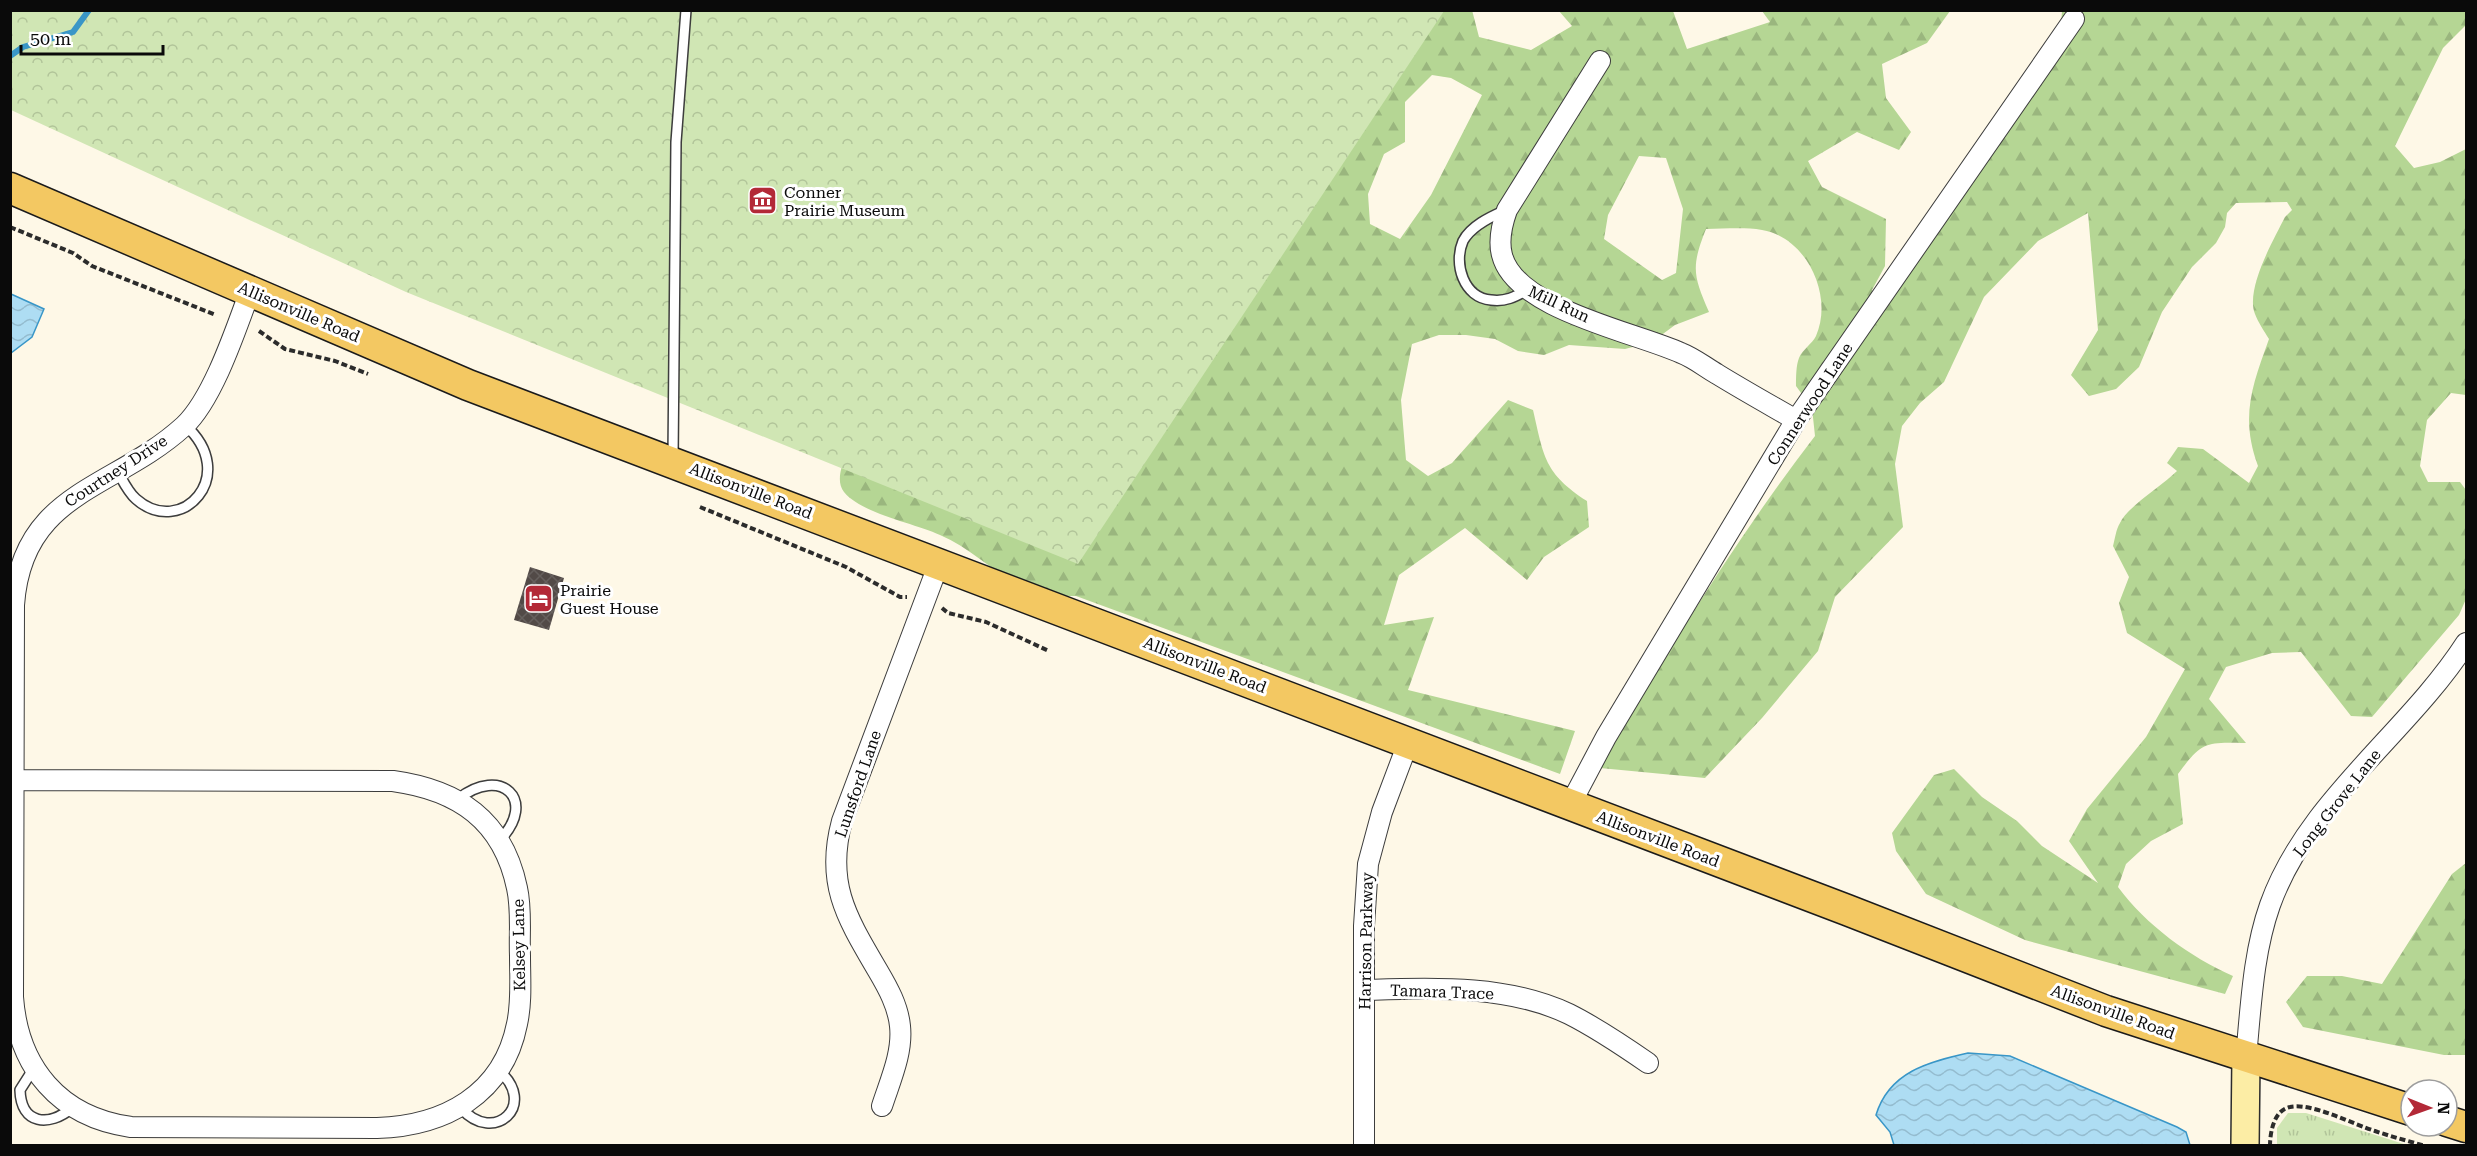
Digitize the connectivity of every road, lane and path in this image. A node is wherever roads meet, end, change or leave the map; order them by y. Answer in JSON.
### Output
{"nodes":[{"id":1,"x":686,"y":10,"type":"edge"},
{"id":2,"x":2074,"y":19,"type":"dead end"},
{"id":3,"x":1600,"y":61,"type":"dead end"},
{"id":4,"x":10,"y":188,"type":"edge"},
{"id":5,"x":1507,"y":210,"type":"junction"},
{"id":6,"x":10,"y":227,"type":"edge"},
{"id":7,"x":1527,"y":290,"type":"junction"},
{"id":8,"x":250,"y":291,"type":"junction"},
{"id":9,"x":216,"y":315,"type":"dead end"},
{"id":10,"x":260,"y":331,"type":"dead end"},
{"id":11,"x":368,"y":374,"type":"dead end"},
{"id":12,"x":1796,"y":420,"type":"junction"},
{"id":13,"x":186,"y":425,"type":"junction"},
{"id":14,"x":673,"y":462,"type":"junction"},
{"id":15,"x":118,"y":472,"type":"junction"},
{"id":16,"x":700,"y":507,"type":"dead end"},
{"id":17,"x":939,"y":563,"type":"junction"},
{"id":18,"x":908,"y":597,"type":"dead end"},
{"id":19,"x":942,"y":608,"type":"dead end"},
{"id":20,"x":2466,"y":643,"type":"edge"},
{"id":21,"x":1049,"y":651,"type":"dead end"},
{"id":22,"x":1408,"y":743,"type":"junction"},
{"id":23,"x":14,"y":780,"type":"junction"},
{"id":24,"x":458,"y":799,"type":"junction"},
{"id":25,"x":1570,"y":805,"type":"junction"},
{"id":26,"x":500,"y":840,"type":"junction"},
{"id":27,"x":1364,"y":990,"type":"junction"},
{"id":28,"x":2246,"y":1057,"type":"junction"},
{"id":29,"x":1648,"y":1063,"type":"dead end"},
{"id":30,"x":34,"y":1068,"type":"junction"},
{"id":31,"x":498,"y":1070,"type":"junction"},
{"id":32,"x":882,"y":1106,"type":"dead end"},
{"id":33,"x":2399,"y":1106,"type":"edge"},
{"id":34,"x":72,"y":1108,"type":"junction"},
{"id":35,"x":461,"y":1108,"type":"junction"},
{"id":36,"x":1364,"y":1146,"type":"edge"},
{"id":37,"x":2245,"y":1146,"type":"edge"},
{"id":38,"x":2270,"y":1146,"type":"edge"},
{"id":39,"x":2425,"y":1146,"type":"edge"}],
"edges":[{"from":1,"to":14,"type":"lane"},
{"from":2,"to":12,"type":"street","name":"Connerwood Lane"},
{"from":3,"to":5,"type":"street","name":"Mill Run"},
{"from":4,"to":8,"type":"main road","name":"Allisonville Road"},
{"from":5,"to":7,"type":"street","name":"Mill Run"},
{"from":5,"to":7,"type":"lane"},
{"from":6,"to":9,"type":"path"},
{"from":7,"to":12,"type":"street","name":"Mill Run"},
{"from":8,"to":13,"type":"street","name":"Courtney Drive"},
{"from":8,"to":14,"type":"main road","name":"Allisonville Road"},
{"from":10,"to":11,"type":"path"},
{"from":12,"to":25,"type":"street","name":"Connerwood Lane"},
{"from":13,"to":15,"type":"street","name":"Courtney Drive"},
{"from":13,"to":15,"type":"lane"},
{"from":14,"to":17,"type":"main road","name":"Allisonville Road"},
{"from":15,"to":23,"type":"street","name":"Courtney Drive"},
{"from":16,"to":18,"type":"path"},
{"from":17,"to":22,"type":"main road","name":"Allisonville Road"},
{"from":17,"to":32,"type":"street","name":"Lunsford Lane"},
{"from":19,"to":21,"type":"path"},
{"from":20,"to":28,"type":"street","name":"Long Grove Lane"},
{"from":22,"to":25,"type":"main road","name":"Allisonville Road"},
{"from":22,"to":27,"type":"street","name":"Harrison Parkway"},
{"from":23,"to":24,"type":"street","name":"Kelsey Lane"},
{"from":23,"to":30,"type":"street","name":"Courtney Drive"},
{"from":24,"to":26,"type":"street","name":"Kelsey Lane"},
{"from":24,"to":26,"type":"lane"},
{"from":25,"to":28,"type":"main road","name":"Allisonville Road"},
{"from":26,"to":31,"type":"street","name":"Kelsey Lane"},
{"from":27,"to":29,"type":"street","name":"Tamara Trace"},
{"from":27,"to":36,"type":"street","name":"Harrison Parkway"},
{"from":28,"to":33,"type":"main road","name":"Allisonville Road"},
{"from":28,"to":37,"type":"street"},
{"from":30,"to":34,"type":"street","name":"Courtney Drive"},
{"from":30,"to":34,"type":"lane"},
{"from":31,"to":35,"type":"street","name":"Kelsey Lane"},
{"from":31,"to":35,"type":"lane"},
{"from":34,"to":35,"type":"street","name":"Kelsey Lane"},
{"from":38,"to":39,"type":"path"}]}
